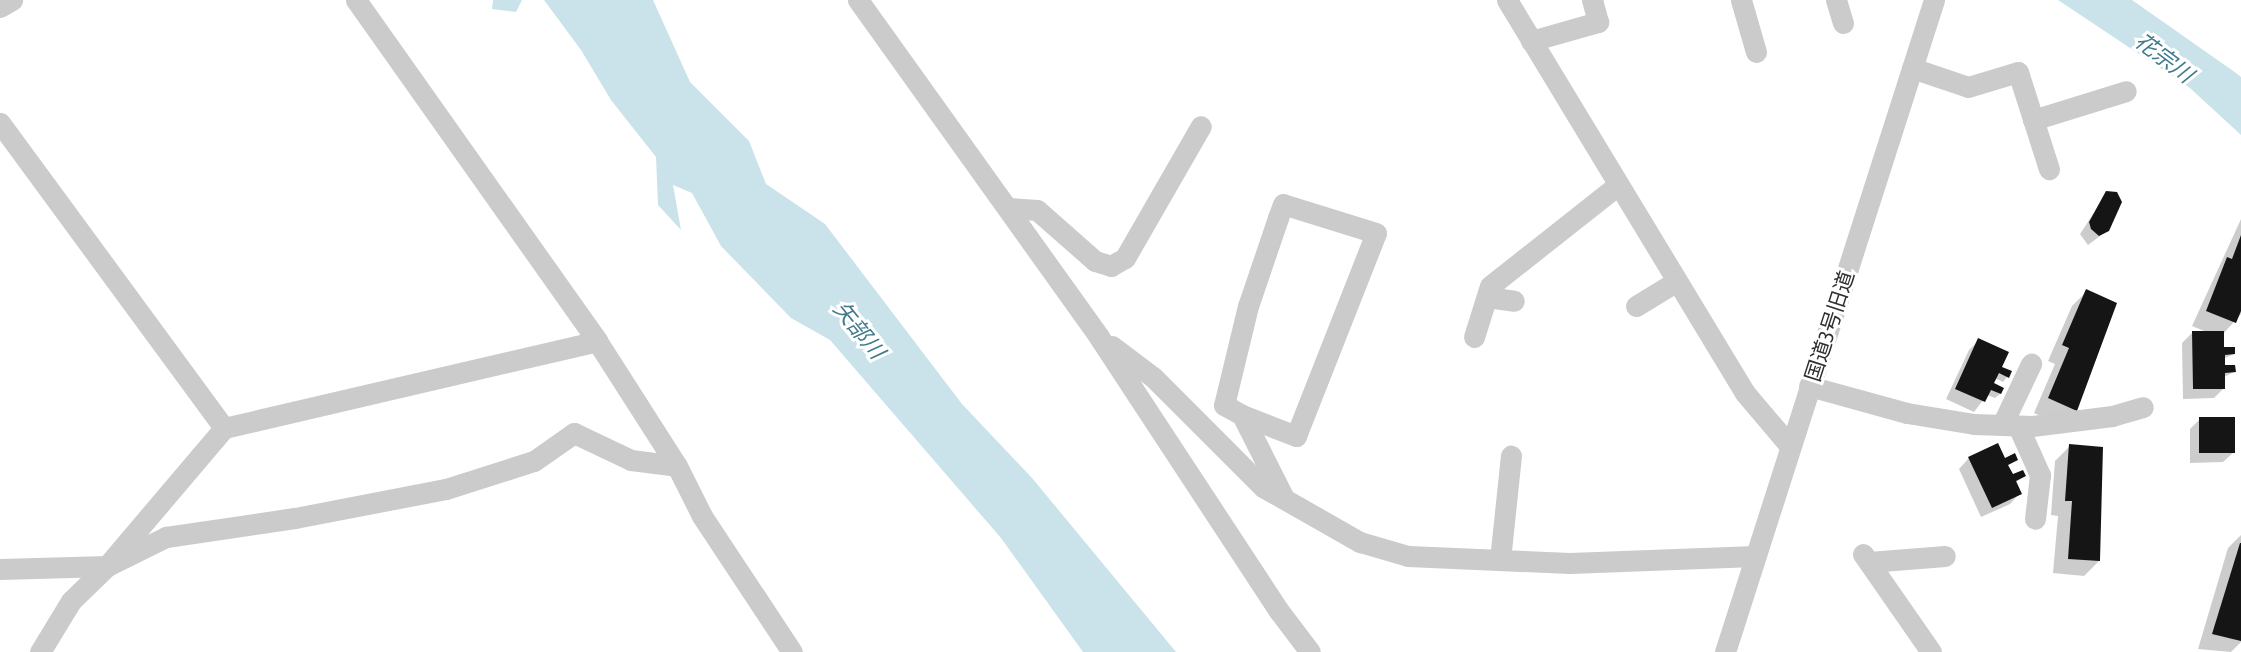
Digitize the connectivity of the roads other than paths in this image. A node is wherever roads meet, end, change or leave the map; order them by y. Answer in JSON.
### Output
{"nodes":[{"id":1,"x":12,"y":0,"type":"edge"},
{"id":2,"x":356,"y":0,"type":"edge"},
{"id":3,"x":858,"y":0,"type":"edge"},
{"id":4,"x":1508,"y":0,"type":"edge"},
{"id":5,"x":1592,"y":0,"type":"edge"},
{"id":6,"x":1741,"y":0,"type":"edge"},
{"id":7,"x":1836,"y":0,"type":"edge"},
{"id":8,"x":1934,"y":0,"type":"edge"},
{"id":9,"x":0,"y":8,"type":"edge"},
{"id":10,"x":1843,"y":23,"type":"dead end"},
{"id":11,"x":1531,"y":40,"type":"junction"},
{"id":12,"x":1756,"y":52,"type":"dead end"},
{"id":13,"x":1912,"y":68,"type":"junction"},
{"id":14,"x":2126,"y":91,"type":"dead end"},
{"id":15,"x":2033,"y":120,"type":"junction"},
{"id":16,"x":0,"y":123,"type":"edge"},
{"id":17,"x":1201,"y":126,"type":"dead end"},
{"id":18,"x":2049,"y":169,"type":"dead end"},
{"id":19,"x":1618,"y":185,"type":"junction"},
{"id":20,"x":1009,"y":208,"type":"junction"},
{"id":21,"x":1677,"y":281,"type":"junction"},
{"id":22,"x":1487,"y":297,"type":"junction"},
{"id":23,"x":1514,"y":301,"type":"dead end"},
{"id":24,"x":1636,"y":306,"type":"dead end"},
{"id":25,"x":1474,"y":337,"type":"dead end"},
{"id":26,"x":1099,"y":338,"type":"junction"},
{"id":27,"x":597,"y":341,"type":"junction"},
{"id":28,"x":2031,"y":364,"type":"dead end"},
{"id":29,"x":1809,"y":386,"type":"junction"},
{"id":30,"x":2143,"y":406,"type":"dead end"},
{"id":31,"x":1242,"y":415,"type":"junction"},
{"id":32,"x":2010,"y":425,"type":"junction"},
{"id":33,"x":224,"y":428,"type":"junction"},
{"id":34,"x":1790,"y":446,"type":"junction"},
{"id":35,"x":1511,"y":456,"type":"dead end"},
{"id":36,"x":677,"y":466,"type":"junction"},
{"id":37,"x":1283,"y":496,"type":"junction"},
{"id":38,"x":2035,"y":519,"type":"dead end"},
{"id":39,"x":1755,"y":556,"type":"junction"},
{"id":40,"x":1945,"y":556,"type":"dead end"},
{"id":41,"x":1500,"y":560,"type":"junction"},
{"id":42,"x":107,"y":566,"type":"junction"},
{"id":43,"x":0,"y":569,"type":"edge"},
{"id":44,"x":40,"y":652,"type":"edge"},
{"id":45,"x":792,"y":652,"type":"edge"},
{"id":46,"x":1310,"y":652,"type":"edge"},
{"id":47,"x":1725,"y":652,"type":"edge"},
{"id":48,"x":1931,"y":652,"type":"edge"}],
"edges":[{"from":1,"to":9,"type":"street"},
{"from":2,"to":27,"type":"street"},
{"from":3,"to":20,"type":"street"},
{"from":4,"to":11,"type":"street"},
{"from":5,"to":11,"type":"street"},
{"from":6,"to":12,"type":"street"},
{"from":7,"to":10,"type":"street"},
{"from":8,"to":13,"type":"street","name":"国道3号旧道"},
{"from":11,"to":19,"type":"street"},
{"from":13,"to":15,"type":"street"},
{"from":13,"to":29,"type":"street","name":"国道3号旧道"},
{"from":14,"to":15,"type":"street"},
{"from":15,"to":18,"type":"street"},
{"from":16,"to":33,"type":"street"},
{"from":17,"to":20,"type":"street"},
{"from":19,"to":21,"type":"street"},
{"from":19,"to":22,"type":"street"},
{"from":20,"to":26,"type":"street"},
{"from":21,"to":24,"type":"street"},
{"from":21,"to":34,"type":"street"},
{"from":22,"to":23,"type":"street"},
{"from":22,"to":25,"type":"street"},
{"from":26,"to":37,"type":"street"},
{"from":26,"to":46,"type":"street"},
{"from":27,"to":33,"type":"street"},
{"from":27,"to":36,"type":"street"},
{"from":28,"to":32,"type":"street"},
{"from":29,"to":32,"type":"street"},
{"from":29,"to":34,"type":"street","name":"国道3号旧道"},
{"from":30,"to":32,"type":"street"},
{"from":31,"to":31,"type":"street"},
{"from":31,"to":37,"type":"street"},
{"from":32,"to":38,"type":"street"},
{"from":33,"to":42,"type":"street"},
{"from":34,"to":39,"type":"street","name":"国道3号旧道"},
{"from":35,"to":41,"type":"street"},
{"from":36,"to":42,"type":"street"},
{"from":36,"to":45,"type":"street"},
{"from":37,"to":41,"type":"street"},
{"from":39,"to":41,"type":"street"},
{"from":39,"to":47,"type":"street","name":"国道3号旧道"},
{"from":40,"to":48,"type":"street"},
{"from":42,"to":43,"type":"street"},
{"from":42,"to":44,"type":"street"}]}
